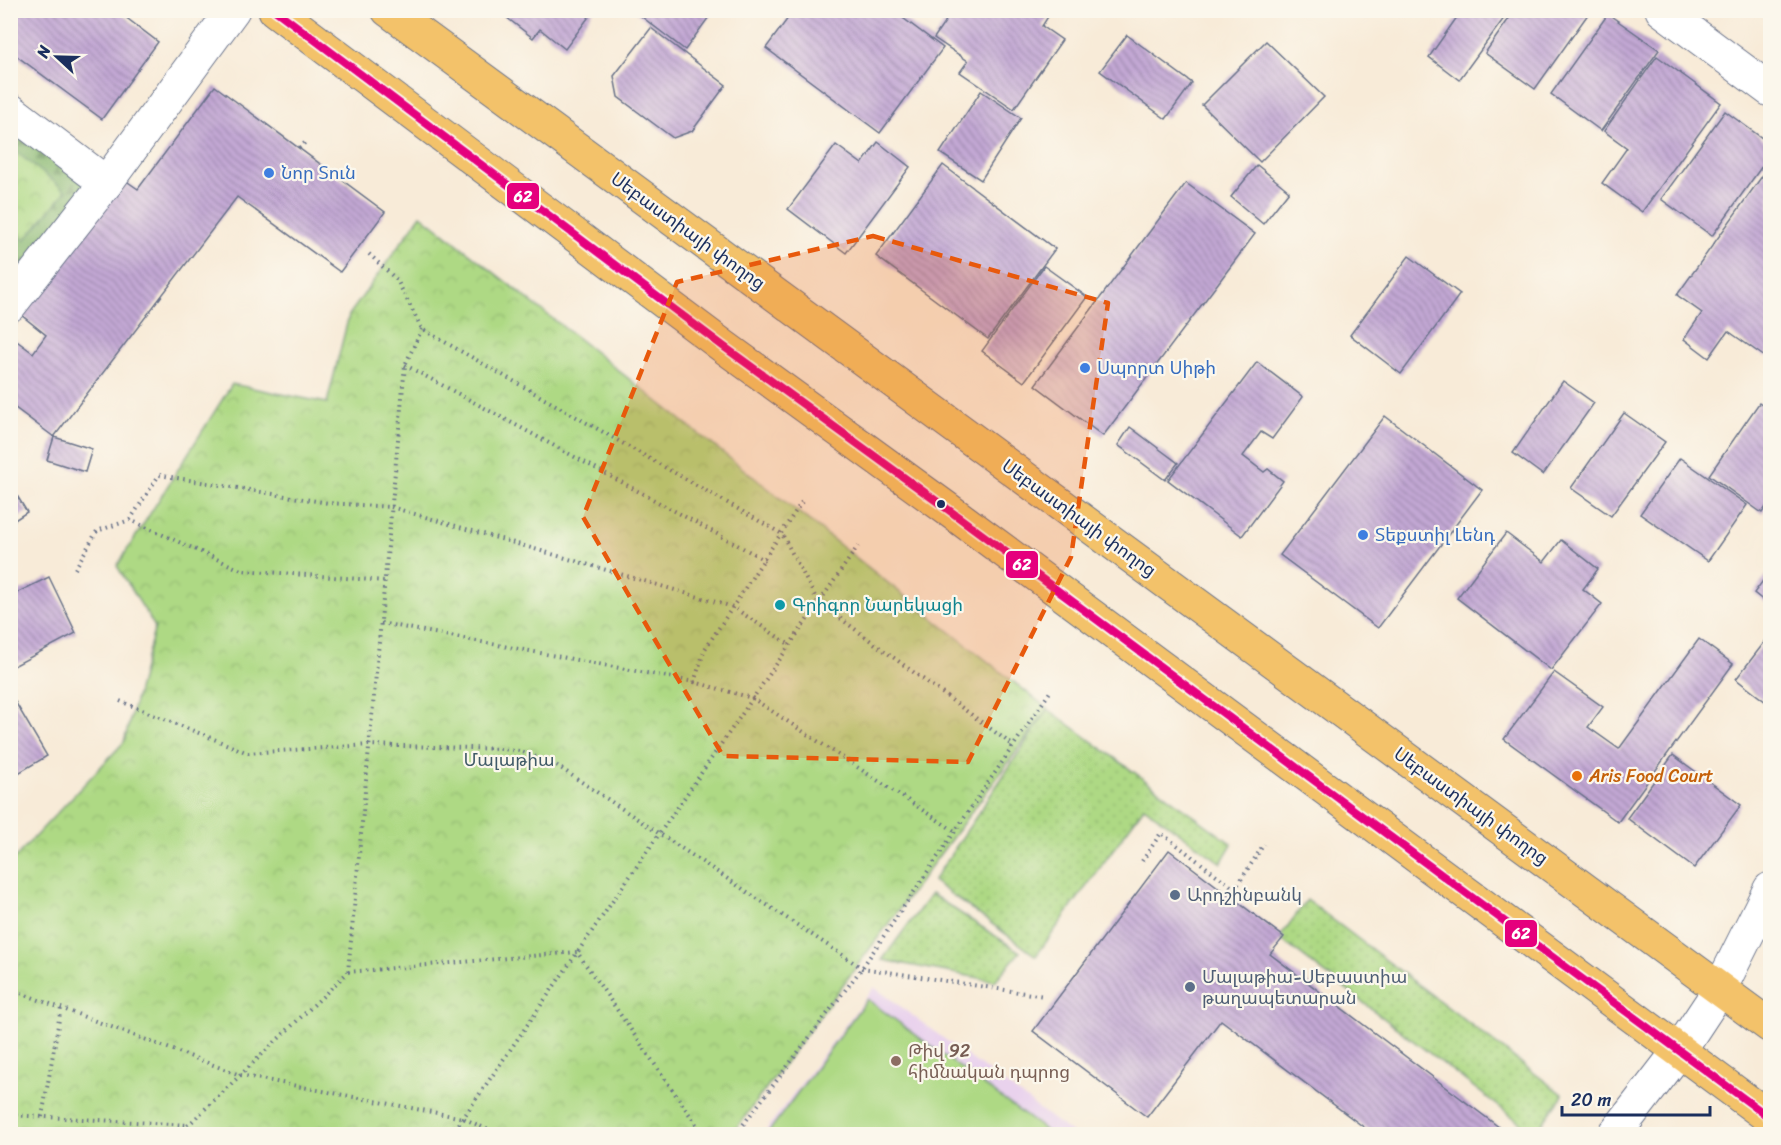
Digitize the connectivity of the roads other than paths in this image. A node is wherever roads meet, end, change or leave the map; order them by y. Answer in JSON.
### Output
{"nodes":[{"id":1,"x":233,"y":10,"type":"edge"},
{"id":2,"x":275,"y":10,"type":"edge"},
{"id":3,"x":388,"y":10,"type":"edge"},
{"id":4,"x":1662,"y":10,"type":"edge"},
{"id":5,"x":1770,"y":90,"type":"edge"},
{"id":6,"x":10,"y":110,"type":"edge"},
{"id":7,"x":106,"y":183,"type":"junction"},
{"id":8,"x":10,"y":305,"type":"edge"},
{"id":9,"x":1770,"y":889,"type":"edge"},
{"id":10,"x":1720,"y":989,"type":"junction"},
{"id":11,"x":1770,"y":1026,"type":"edge"},
{"id":12,"x":1679,"y":1051,"type":"junction"},
{"id":13,"x":1770,"y":1119,"type":"edge"},
{"id":14,"x":1615,"y":1134,"type":"edge"}],
"edges":[{"from":1,"to":7,"type":"street"},
{"from":2,"to":12,"type":"main road"},
{"from":3,"to":10,"type":"main road","name":"Սեբաստիայի փողոց"},
{"from":4,"to":5,"type":"street"},
{"from":6,"to":7,"type":"street"},
{"from":7,"to":8,"type":"street"},
{"from":9,"to":10,"type":"street"},
{"from":10,"to":11,"type":"main road","name":"Սեբաստիայի փողոց"},
{"from":10,"to":12,"type":"street"},
{"from":12,"to":13,"type":"main road"},
{"from":12,"to":14,"type":"street"}]}
